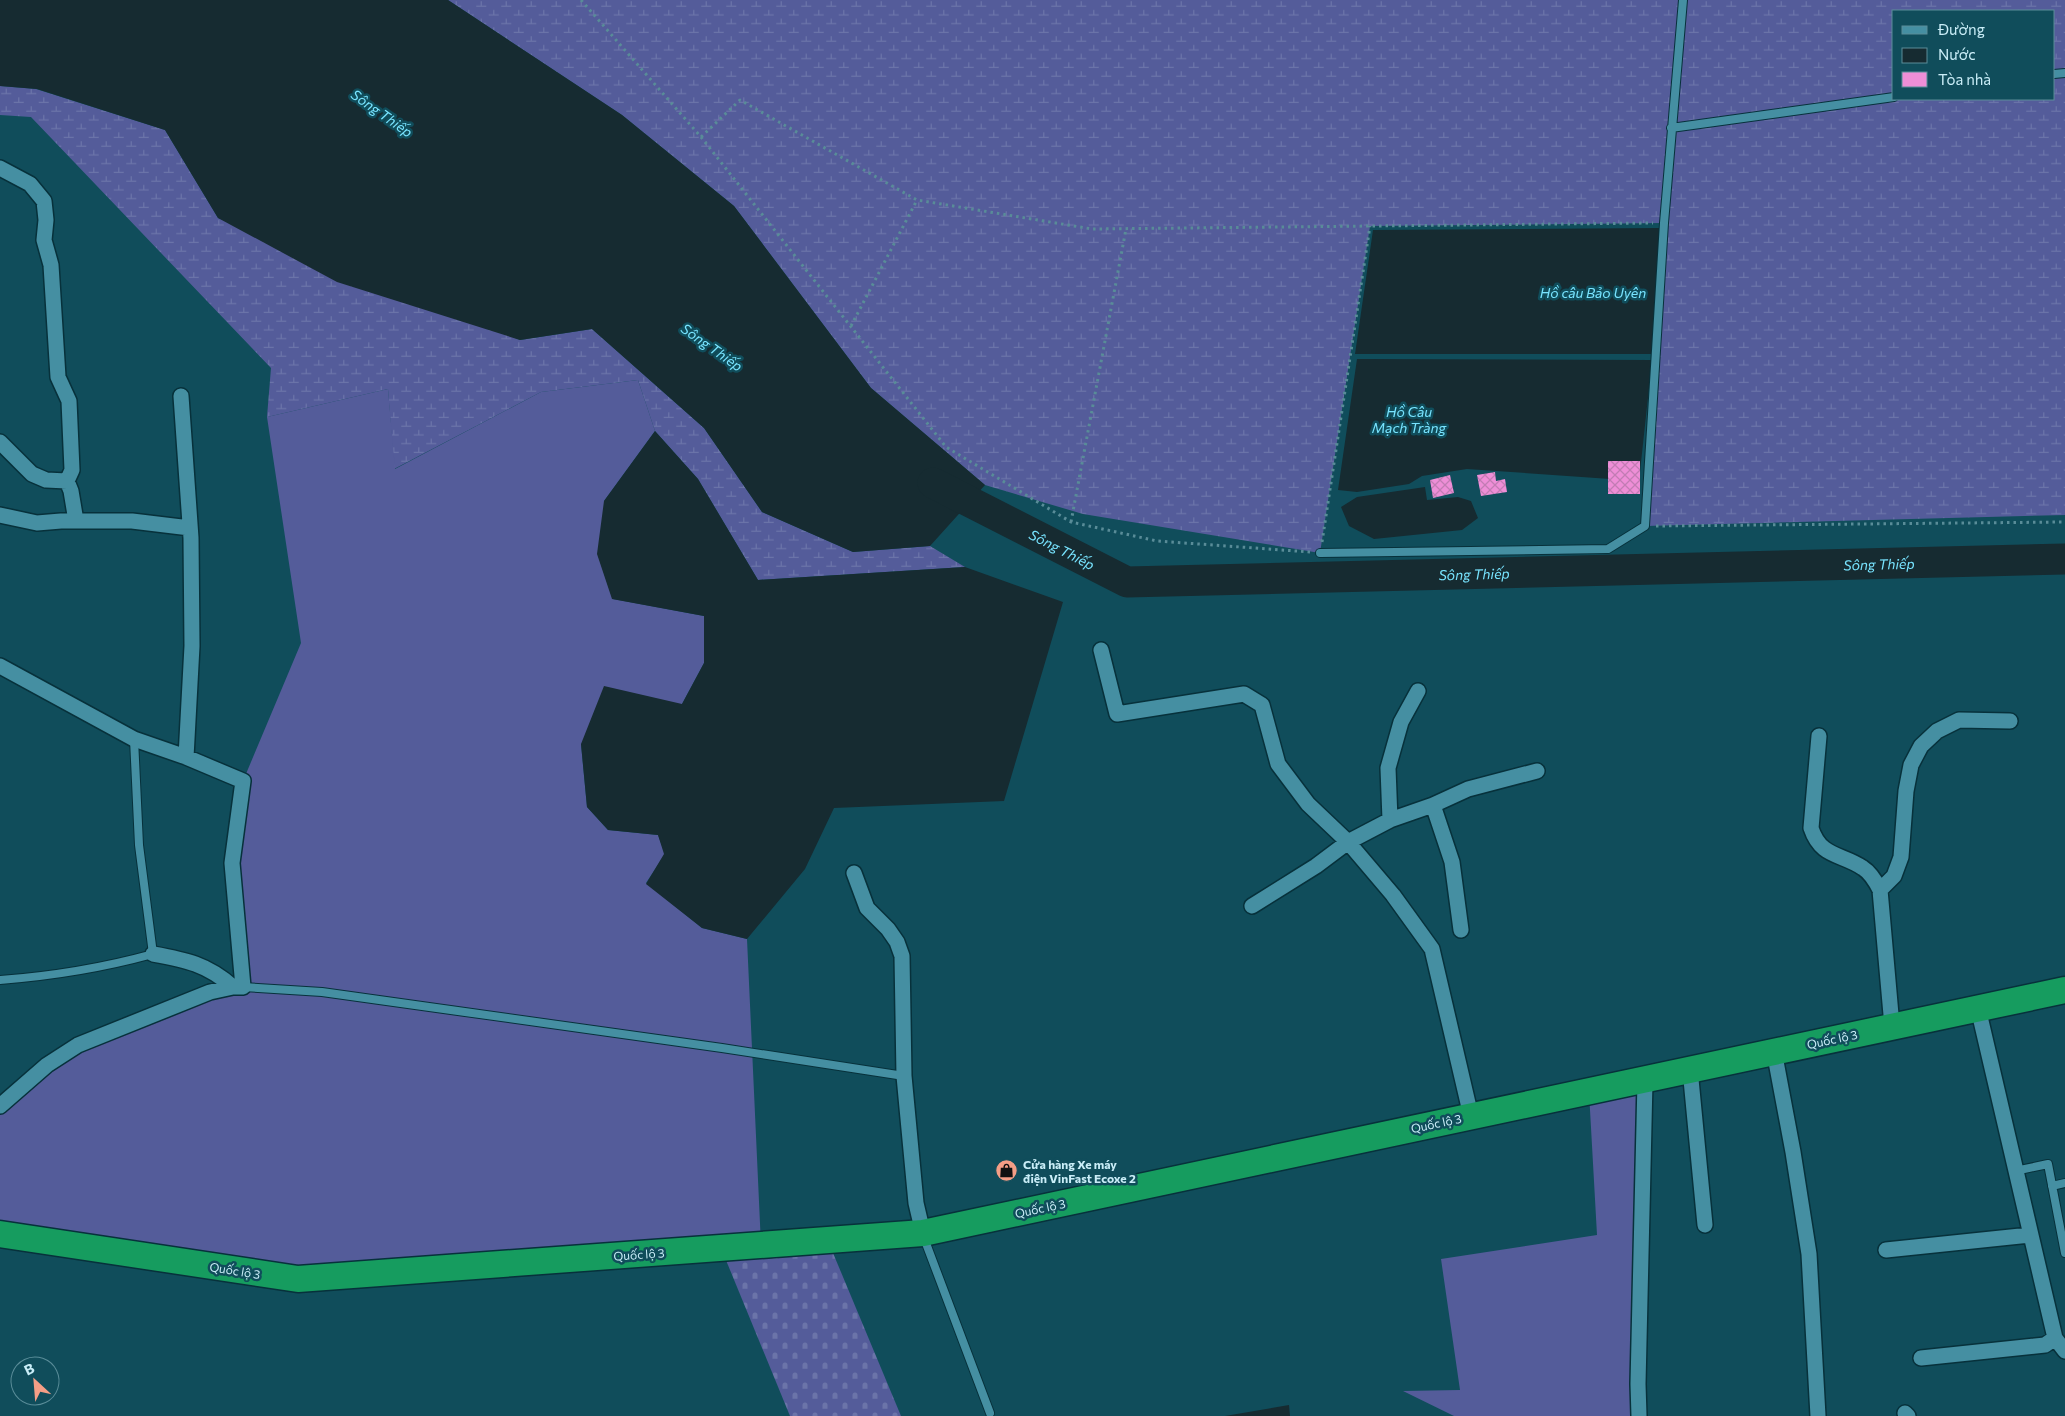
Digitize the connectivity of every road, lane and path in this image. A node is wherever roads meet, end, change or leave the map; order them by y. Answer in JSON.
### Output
{"nodes":[{"id":1,"x":581,"y":0,"type":"edge"},
{"id":2,"x":1683,"y":0,"type":"edge"},
{"id":3,"x":1892,"y":96,"type":"edge"},
{"id":4,"x":1671,"y":128,"type":"junction"},
{"id":5,"x":701,"y":137,"type":"junction"},
{"id":6,"x":0,"y":168,"type":"edge"},
{"id":7,"x":917,"y":200,"type":"junction"},
{"id":8,"x":1664,"y":223,"type":"junction"},
{"id":9,"x":1370,"y":226,"type":"junction"},
{"id":10,"x":1126,"y":228,"type":"junction"},
{"id":11,"x":851,"y":326,"type":"junction"},
{"id":12,"x":181,"y":396,"type":"dead end"},
{"id":13,"x":0,"y":442,"type":"edge"},
{"id":14,"x":67,"y":481,"type":"junction"},
{"id":15,"x":0,"y":515,"type":"edge"},
{"id":16,"x":76,"y":521,"type":"junction"},
{"id":17,"x":1071,"y":522,"type":"junction"},
{"id":18,"x":2065,"y":522,"type":"edge"},
{"id":19,"x":1645,"y":526,"type":"junction"},
{"id":20,"x":190,"y":528,"type":"junction"},
{"id":21,"x":1320,"y":553,"type":"junction"},
{"id":22,"x":1101,"y":650,"type":"dead end"},
{"id":23,"x":0,"y":666,"type":"edge"},
{"id":24,"x":1418,"y":691,"type":"dead end"},
{"id":25,"x":2010,"y":721,"type":"dead end"},
{"id":26,"x":1819,"y":736,"type":"dead end"},
{"id":27,"x":134,"y":739,"type":"junction"},
{"id":28,"x":186,"y":758,"type":"junction"},
{"id":29,"x":1537,"y":771,"type":"dead end"},
{"id":30,"x":1432,"y":805,"type":"junction"},
{"id":31,"x":1390,"y":820,"type":"junction"},
{"id":32,"x":1348,"y":842,"type":"junction"},
{"id":33,"x":854,"y":873,"type":"dead end"},
{"id":34,"x":1880,"y":890,"type":"junction"},
{"id":35,"x":1252,"y":906,"type":"dead end"},
{"id":36,"x":1461,"y":930,"type":"dead end"},
{"id":37,"x":153,"y":954,"type":"junction"},
{"id":38,"x":0,"y":980,"type":"edge"},
{"id":39,"x":238,"y":987,"type":"junction"},
{"id":40,"x":2065,"y":990,"type":"edge"},
{"id":41,"x":1978,"y":1008,"type":"junction"},
{"id":42,"x":1892,"y":1026,"type":"junction"},
{"id":43,"x":1774,"y":1051,"type":"junction"},
{"id":44,"x":1690,"y":1069,"type":"junction"},
{"id":45,"x":904,"y":1076,"type":"junction"},
{"id":46,"x":1645,"y":1081,"type":"junction"},
{"id":47,"x":0,"y":1106,"type":"edge"},
{"id":48,"x":1471,"y":1116,"type":"junction"},
{"id":49,"x":2016,"y":1171,"type":"junction"},
{"id":50,"x":2065,"y":1183,"type":"edge"},
{"id":51,"x":2052,"y":1186,"type":"junction"},
{"id":52,"x":1705,"y":1224,"type":"dead end"},
{"id":53,"x":923,"y":1233,"type":"junction"},
{"id":54,"x":0,"y":1234,"type":"edge"},
{"id":55,"x":2030,"y":1235,"type":"junction"},
{"id":56,"x":1886,"y":1250,"type":"dead end"},
{"id":57,"x":2065,"y":1253,"type":"edge"},
{"id":58,"x":2055,"y":1338,"type":"junction"},
{"id":59,"x":2065,"y":1351,"type":"edge"},
{"id":60,"x":1921,"y":1358,"type":"dead end"},
{"id":61,"x":990,"y":1413,"type":"dead end"},
{"id":62,"x":1639,"y":1416,"type":"edge"},
{"id":63,"x":1818,"y":1416,"type":"edge"}],
"edges":[{"from":1,"to":5,"type":"path"},
{"from":2,"to":4,"type":"lane"},
{"from":3,"to":4,"type":"lane"},
{"from":4,"to":8,"type":"lane"},
{"from":5,"to":7,"type":"path"},
{"from":5,"to":11,"type":"path"},
{"from":6,"to":14,"type":"street"},
{"from":7,"to":10,"type":"path"},
{"from":7,"to":11,"type":"path"},
{"from":8,"to":9,"type":"path"},
{"from":8,"to":19,"type":"lane"},
{"from":9,"to":10,"type":"path"},
{"from":9,"to":21,"type":"path"},
{"from":10,"to":17,"type":"path"},
{"from":11,"to":17,"type":"path"},
{"from":12,"to":20,"type":"street"},
{"from":13,"to":14,"type":"street"},
{"from":14,"to":16,"type":"street"},
{"from":15,"to":16,"type":"street"},
{"from":16,"to":20,"type":"street"},
{"from":17,"to":21,"type":"path"},
{"from":18,"to":19,"type":"path"},
{"from":19,"to":21,"type":"lane"},
{"from":20,"to":28,"type":"street"},
{"from":22,"to":32,"type":"street"},
{"from":23,"to":27,"type":"street"},
{"from":24,"to":31,"type":"street"},
{"from":25,"to":34,"type":"street"},
{"from":26,"to":34,"type":"street"},
{"from":27,"to":28,"type":"street"},
{"from":27,"to":37,"type":"lane"},
{"from":28,"to":39,"type":"street"},
{"from":29,"to":30,"type":"street"},
{"from":30,"to":31,"type":"street"},
{"from":30,"to":36,"type":"street"},
{"from":31,"to":32,"type":"street"},
{"from":32,"to":35,"type":"street"},
{"from":32,"to":48,"type":"street"},
{"from":33,"to":45,"type":"street"},
{"from":34,"to":42,"type":"street"},
{"from":37,"to":38,"type":"lane"},
{"from":37,"to":39,"type":"street"},
{"from":39,"to":45,"type":"lane"},
{"from":39,"to":47,"type":"street"},
{"from":40,"to":41,"type":"highway","name":"Quốc lộ 3"},
{"from":41,"to":42,"type":"highway","name":"Quốc lộ 3"},
{"from":41,"to":49,"type":"street"},
{"from":42,"to":43,"type":"highway","name":"Quốc lộ 3"},
{"from":43,"to":44,"type":"highway","name":"Quốc lộ 3"},
{"from":43,"to":63,"type":"street"},
{"from":44,"to":46,"type":"highway","name":"Quốc lộ 3"},
{"from":44,"to":52,"type":"street"},
{"from":45,"to":53,"type":"street"},
{"from":46,"to":48,"type":"highway","name":"Quốc lộ 3"},
{"from":46,"to":62,"type":"street"},
{"from":48,"to":53,"type":"highway","name":"Quốc lộ 3"},
{"from":49,"to":51,"type":"lane"},
{"from":49,"to":55,"type":"street"},
{"from":50,"to":51,"type":"lane"},
{"from":51,"to":57,"type":"lane"},
{"from":53,"to":54,"type":"highway","name":"Quốc lộ 3"},
{"from":53,"to":61,"type":"lane"},
{"from":55,"to":56,"type":"street"},
{"from":55,"to":58,"type":"street"},
{"from":58,"to":59,"type":"street"},
{"from":58,"to":60,"type":"street"}]}
